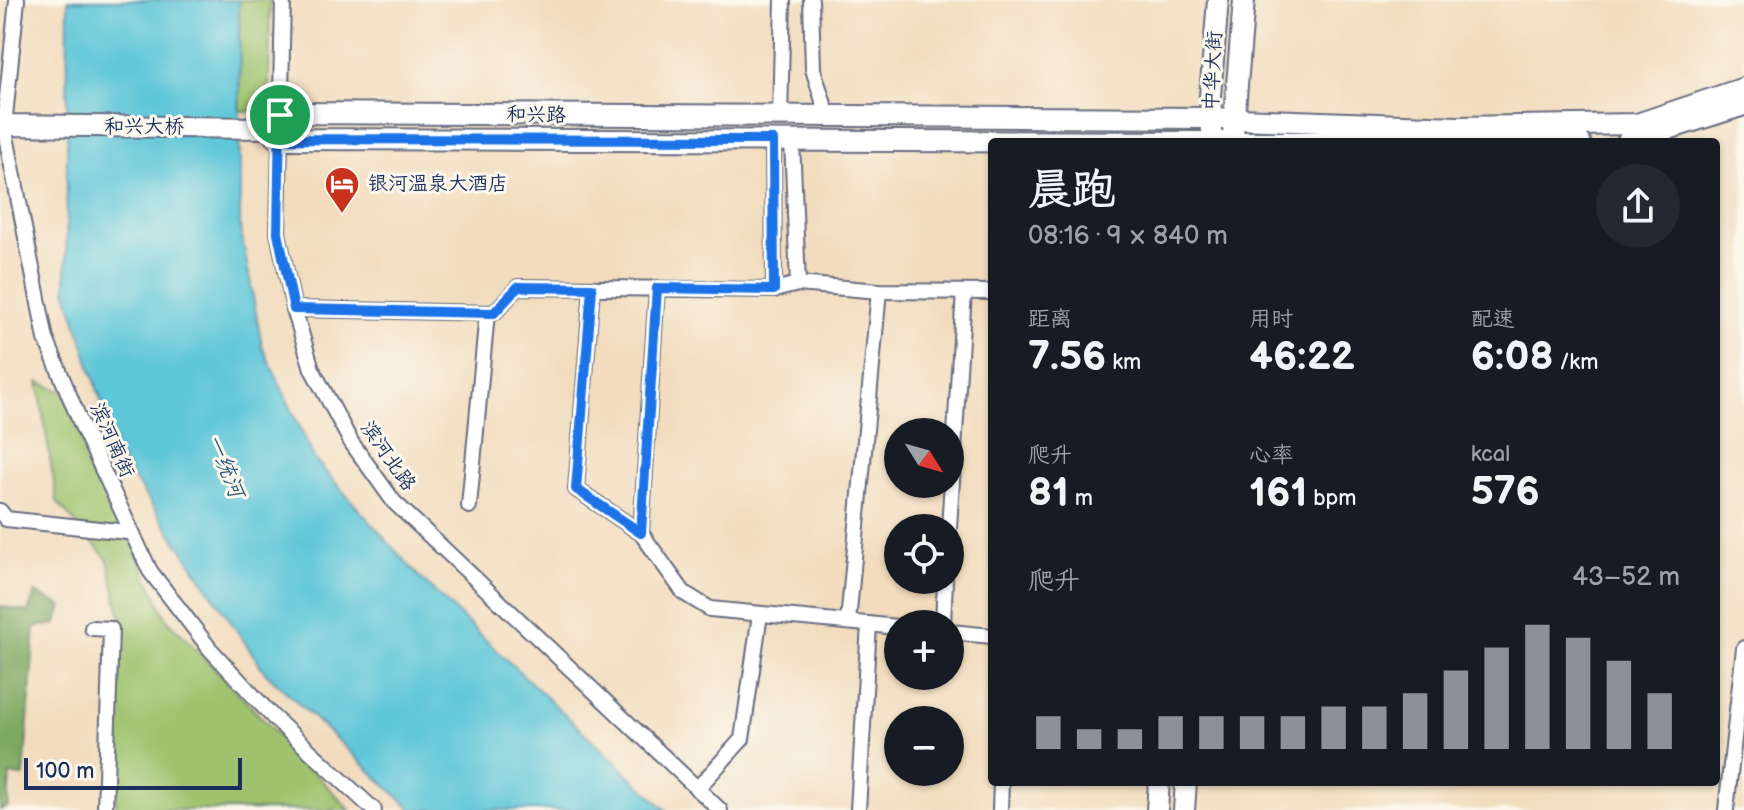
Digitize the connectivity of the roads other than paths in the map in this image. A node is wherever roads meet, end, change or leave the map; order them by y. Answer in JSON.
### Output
{"nodes":[{"id":1,"x":17,"y":0,"type":"edge"},
{"id":2,"x":283,"y":0,"type":"edge"},
{"id":3,"x":783,"y":0,"type":"edge"},
{"id":4,"x":811,"y":0,"type":"edge"},
{"id":5,"x":1218,"y":0,"type":"edge"},
{"id":6,"x":1244,"y":0,"type":"edge"},
{"id":7,"x":1744,"y":88,"type":"edge"},
{"id":8,"x":1744,"y":105,"type":"edge"},
{"id":9,"x":780,"y":117,"type":"junction"},
{"id":10,"x":828,"y":117,"type":"junction"},
{"id":11,"x":1210,"y":118,"type":"junction"},
{"id":12,"x":8,"y":126,"type":"edge"},
{"id":13,"x":275,"y":127,"type":"junction"},
{"id":14,"x":1234,"y":135,"type":"edge"},
{"id":15,"x":1210,"y":138,"type":"edge"},
{"id":16,"x":1382,"y":138,"type":"edge"},
{"id":17,"x":1640,"y":138,"type":"edge"},
{"id":18,"x":782,"y":140,"type":"junction"},
{"id":19,"x":988,"y":141,"type":"edge"},
{"id":20,"x":798,"y":284,"type":"junction"},
{"id":21,"x":592,"y":288,"type":"junction"},
{"id":22,"x":657,"y":288,"type":"junction"},
{"id":23,"x":774,"y":290,"type":"junction"},
{"id":24,"x":879,"y":291,"type":"junction"},
{"id":25,"x":964,"y":292,"type":"junction"},
{"id":26,"x":988,"y":292,"type":"edge"},
{"id":27,"x":294,"y":309,"type":"junction"},
{"id":28,"x":487,"y":313,"type":"junction"},
{"id":29,"x":469,"y":506,"type":"dead end"},
{"id":30,"x":0,"y":511,"type":"edge"},
{"id":31,"x":950,"y":514,"type":"edge"},
{"id":32,"x":127,"y":532,"type":"dead end"},
{"id":33,"x":641,"y":533,"type":"junction"},
{"id":34,"x":760,"y":614,"type":"junction"},
{"id":35,"x":848,"y":622,"type":"junction"},
{"id":36,"x":869,"y":624,"type":"junction"},
{"id":37,"x":884,"y":626,"type":"edge"},
{"id":38,"x":92,"y":628,"type":"dead end"},
{"id":39,"x":964,"y":633,"type":"edge"},
{"id":40,"x":988,"y":636,"type":"edge"},
{"id":41,"x":1744,"y":648,"type":"edge"},
{"id":42,"x":1001,"y":786,"type":"edge"},
{"id":43,"x":1159,"y":786,"type":"edge"},
{"id":44,"x":1186,"y":786,"type":"edge"},
{"id":45,"x":697,"y":789,"type":"junction"},
{"id":46,"x":105,"y":810,"type":"edge"},
{"id":47,"x":374,"y":810,"type":"edge"},
{"id":48,"x":720,"y":810,"type":"edge"},
{"id":49,"x":858,"y":810,"type":"edge"},
{"id":50,"x":1000,"y":810,"type":"edge"},
{"id":51,"x":1157,"y":810,"type":"edge"},
{"id":52,"x":1184,"y":810,"type":"edge"},
{"id":53,"x":1726,"y":810,"type":"edge"}],
"edges":[{"from":1,"to":12,"type":"street","name":"滨河南街"},
{"from":2,"to":13,"type":"street","name":"滨河北路"},
{"from":3,"to":9,"type":"street"},
{"from":4,"to":10,"type":"street"},
{"from":5,"to":11,"type":"street","name":"中华大街"},
{"from":6,"to":14,"type":"street","name":"中华大街"},
{"from":7,"to":14,"type":"street","name":"和兴路"},
{"from":8,"to":17,"type":"street"},
{"from":9,"to":10,"type":"street","name":"和兴路"},
{"from":9,"to":13,"type":"street","name":"和兴路"},
{"from":10,"to":11,"type":"street","name":"和兴路"},
{"from":11,"to":14,"type":"street","name":"和兴路"},
{"from":11,"to":15,"type":"street","name":"中华大街"},
{"from":12,"to":13,"type":"street","name":"和兴大桥"},
{"from":12,"to":47,"type":"street","name":"滨河南街"},
{"from":13,"to":18,"type":"street","name":"和兴路"},
{"from":13,"to":27,"type":"street","name":"滨河北路"},
{"from":14,"to":16,"type":"street","name":"和兴路"},
{"from":18,"to":19,"type":"street","name":"和兴路"},
{"from":18,"to":20,"type":"street"},
{"from":18,"to":23,"type":"street"},
{"from":20,"to":23,"type":"street"},
{"from":20,"to":24,"type":"street"},
{"from":21,"to":22,"type":"street"},
{"from":21,"to":28,"type":"street"},
{"from":21,"to":33,"type":"street"},
{"from":22,"to":23,"type":"street"},
{"from":22,"to":33,"type":"street"},
{"from":24,"to":25,"type":"street"},
{"from":24,"to":35,"type":"street"},
{"from":25,"to":26,"type":"street"},
{"from":25,"to":31,"type":"street"},
{"from":27,"to":28,"type":"street"},
{"from":27,"to":45,"type":"street","name":"滨河北路"},
{"from":28,"to":29,"type":"street"},
{"from":30,"to":32,"type":"street"},
{"from":33,"to":34,"type":"street"},
{"from":34,"to":35,"type":"street"},
{"from":34,"to":45,"type":"street"},
{"from":35,"to":36,"type":"street"},
{"from":36,"to":37,"type":"street"},
{"from":36,"to":49,"type":"street"},
{"from":38,"to":46,"type":"street"},
{"from":39,"to":40,"type":"street"},
{"from":41,"to":53,"type":"street"},
{"from":42,"to":50,"type":"street"},
{"from":43,"to":51,"type":"street"},
{"from":44,"to":52,"type":"street"},
{"from":45,"to":48,"type":"street","name":"滨河北路"}]}
